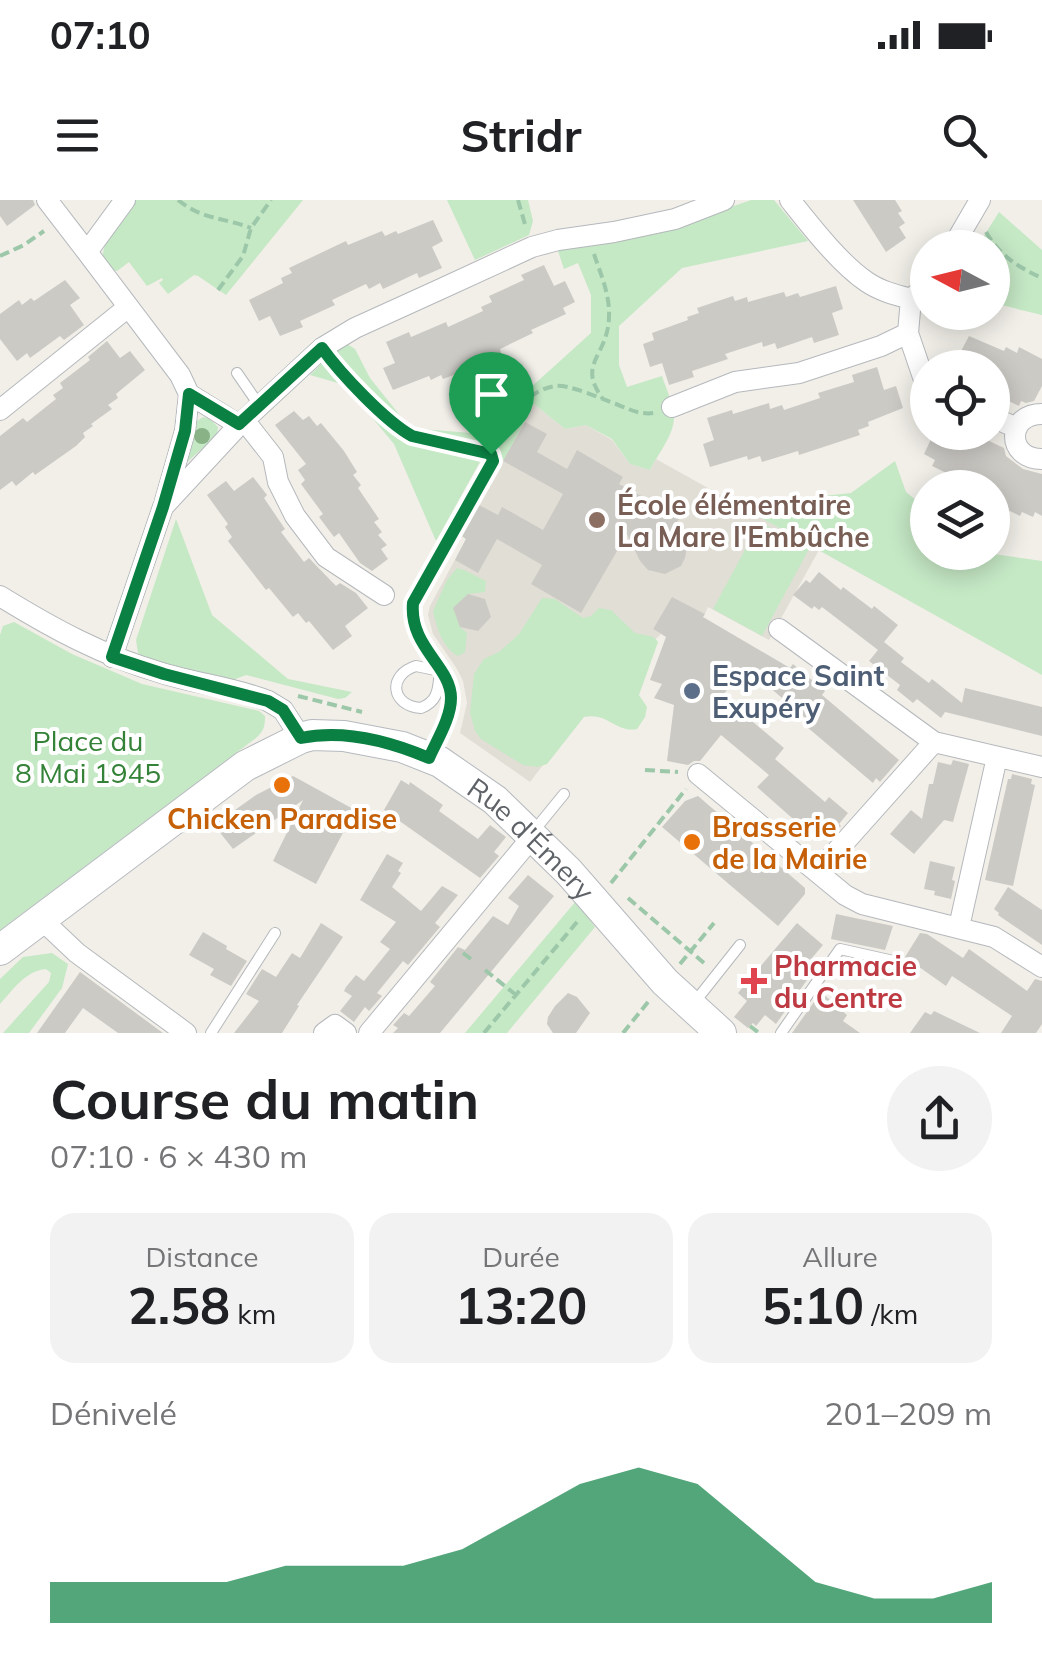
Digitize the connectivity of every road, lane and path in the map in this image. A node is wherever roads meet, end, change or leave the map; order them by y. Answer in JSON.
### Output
{"nodes":[{"id":1,"x":47,"y":200,"type":"edge"},
{"id":2,"x":126,"y":200,"type":"edge"},
{"id":3,"x":178,"y":200,"type":"edge"},
{"id":4,"x":271,"y":200,"type":"edge"},
{"id":5,"x":518,"y":200,"type":"edge"},
{"id":6,"x":724,"y":200,"type":"edge"},
{"id":7,"x":790,"y":200,"type":"edge"},
{"id":8,"x":978,"y":203,"type":"edge"},
{"id":9,"x":60,"y":219,"type":"junction"},
{"id":10,"x":251,"y":228,"type":"junction"},
{"id":11,"x":962,"y":230,"type":"edge"},
{"id":12,"x":587,"y":236,"type":"junction"},
{"id":13,"x":532,"y":246,"type":"junction"},
{"id":14,"x":87,"y":252,"type":"junction"},
{"id":15,"x":0,"y":256,"type":"edge"},
{"id":16,"x":1042,"y":278,"type":"edge"},
{"id":17,"x":218,"y":290,"type":"dead end"},
{"id":18,"x":910,"y":299,"type":"edge"},
{"id":19,"x":127,"y":308,"type":"junction"},
{"id":20,"x":910,"y":317,"type":"edge"},
{"id":21,"x":908,"y":334,"type":"junction"},
{"id":22,"x":322,"y":348,"type":"junction"},
{"id":23,"x":914,"y":350,"type":"edge"},
{"id":24,"x":237,"y":373,"type":"dead end"},
{"id":25,"x":189,"y":394,"type":"junction"},
{"id":26,"x":603,"y":399,"type":"junction"},
{"id":27,"x":672,"y":408,"type":"joint"},
{"id":28,"x":0,"y":410,"type":"edge"},
{"id":29,"x":1042,"y":414,"type":"edge"},
{"id":30,"x":247,"y":416,"type":"junction"},
{"id":31,"x":1010,"y":425,"type":"edge"},
{"id":32,"x":1016,"y":428,"type":"junction"},
{"id":33,"x":492,"y":457,"type":"junction"},
{"id":34,"x":1042,"y":459,"type":"edge"},
{"id":35,"x":163,"y":507,"type":"junction"},
{"id":36,"x":0,"y":596,"type":"edge"},
{"id":37,"x":384,"y":596,"type":"dead end"},
{"id":38,"x":780,"y":628,"type":"dead end"},
{"id":39,"x":112,"y":657,"type":"junction"},
{"id":40,"x":440,"y":671,"type":"junction"},
{"id":41,"x":301,"y":738,"type":"junction"},
{"id":42,"x":934,"y":742,"type":"junction"},
{"id":43,"x":997,"y":757,"type":"junction"},
{"id":44,"x":429,"y":758,"type":"junction"},
{"id":45,"x":1042,"y":767,"type":"edge"},
{"id":46,"x":644,"y":770,"type":"dead end"},
{"id":47,"x":698,"y":774,"type":"junction"},
{"id":48,"x":564,"y":794,"type":"dead end"},
{"id":49,"x":532,"y":836,"type":"junction"},
{"id":50,"x":818,"y":872,"type":"junction"},
{"id":51,"x":610,"y":883,"type":"dead end"},
{"id":52,"x":585,"y":912,"type":"dead end"},
{"id":53,"x":41,"y":919,"type":"junction"},
{"id":54,"x":959,"y":927,"type":"junction"},
{"id":55,"x":274,"y":933,"type":"dead end"},
{"id":56,"x":740,"y":945,"type":"dead end"},
{"id":57,"x":0,"y":950,"type":"edge"},
{"id":58,"x":898,"y":962,"type":"dead end"},
{"id":59,"x":1042,"y":967,"type":"edge"},
{"id":60,"x":485,"y":970,"type":"dead end"},
{"id":61,"x":516,"y":995,"type":"junction"},
{"id":62,"x":690,"y":1007,"type":"junction"},
{"id":63,"x":736,"y":1029,"type":"edge"},
{"id":64,"x":186,"y":1033,"type":"edge"},
{"id":65,"x":212,"y":1033,"type":"edge"},
{"id":66,"x":324,"y":1033,"type":"edge"},
{"id":67,"x":346,"y":1033,"type":"edge"},
{"id":68,"x":369,"y":1033,"type":"edge"},
{"id":69,"x":484,"y":1033,"type":"edge"},
{"id":70,"x":758,"y":1033,"type":"edge"},
{"id":71,"x":781,"y":1033,"type":"edge"}],
"edges":[{"from":1,"to":9,"type":"street"},
{"from":2,"to":14,"type":"street"},
{"from":3,"to":10,"type":"path"},
{"from":4,"to":10,"type":"path"},
{"from":5,"to":13,"type":"path"},
{"from":6,"to":12,"type":"street"},
{"from":7,"to":18,"type":"street"},
{"from":8,"to":11,"type":"street"},
{"from":8,"to":16,"type":"path"},
{"from":9,"to":14,"type":"street"},
{"from":9,"to":15,"type":"path"},
{"from":10,"to":17,"type":"path"},
{"from":12,"to":13,"type":"street"},
{"from":12,"to":26,"type":"path"},
{"from":13,"to":22,"type":"street"},
{"from":14,"to":19,"type":"street"},
{"from":19,"to":25,"type":"street"},
{"from":19,"to":28,"type":"street"},
{"from":20,"to":21,"type":"street"},
{"from":21,"to":23,"type":"street"},
{"from":21,"to":27,"type":"street"},
{"from":22,"to":30,"type":"street"},
{"from":22,"to":33,"type":"path"},
{"from":24,"to":30,"type":"lane"},
{"from":25,"to":30,"type":"street"},
{"from":25,"to":35,"type":"street"},
{"from":26,"to":27,"type":"path"},
{"from":26,"to":33,"type":"path"},
{"from":29,"to":32,"type":"street"},
{"from":30,"to":35,"type":"street"},
{"from":30,"to":37,"type":"street"},
{"from":31,"to":32,"type":"street"},
{"from":32,"to":34,"type":"street"},
{"from":33,"to":40,"type":"lane"},
{"from":35,"to":39,"type":"street"},
{"from":36,"to":39,"type":"street"},
{"from":38,"to":42,"type":"street"},
{"from":39,"to":41,"type":"street"},
{"from":40,"to":40,"type":"lane"},
{"from":40,"to":44,"type":"lane"},
{"from":41,"to":44,"type":"main road","name":"Rue d'Émery"},
{"from":41,"to":53,"type":"main road","name":"Rue d'Émery"},
{"from":42,"to":43,"type":"street"},
{"from":42,"to":50,"type":"street"},
{"from":43,"to":45,"type":"street"},
{"from":43,"to":54,"type":"street"},
{"from":44,"to":49,"type":"main road","name":"Rue d'Émery"},
{"from":46,"to":47,"type":"path"},
{"from":47,"to":50,"type":"street"},
{"from":47,"to":51,"type":"path"},
{"from":48,"to":49,"type":"lane"},
{"from":49,"to":62,"type":"main road","name":"Rue d'Émery"},
{"from":49,"to":68,"type":"street"},
{"from":50,"to":54,"type":"street"},
{"from":52,"to":61,"type":"path"},
{"from":53,"to":57,"type":"main road","name":"Rue d'Émery"},
{"from":53,"to":64,"type":"street"},
{"from":54,"to":59,"type":"street"},
{"from":55,"to":65,"type":"lane"},
{"from":56,"to":62,"type":"lane"},
{"from":58,"to":71,"type":"lane"},
{"from":60,"to":61,"type":"path"},
{"from":61,"to":69,"type":"path"},
{"from":62,"to":63,"type":"main road","name":"Rue d'Émery"},
{"from":63,"to":70,"type":"path"},
{"from":66,"to":67,"type":"street"}]}
